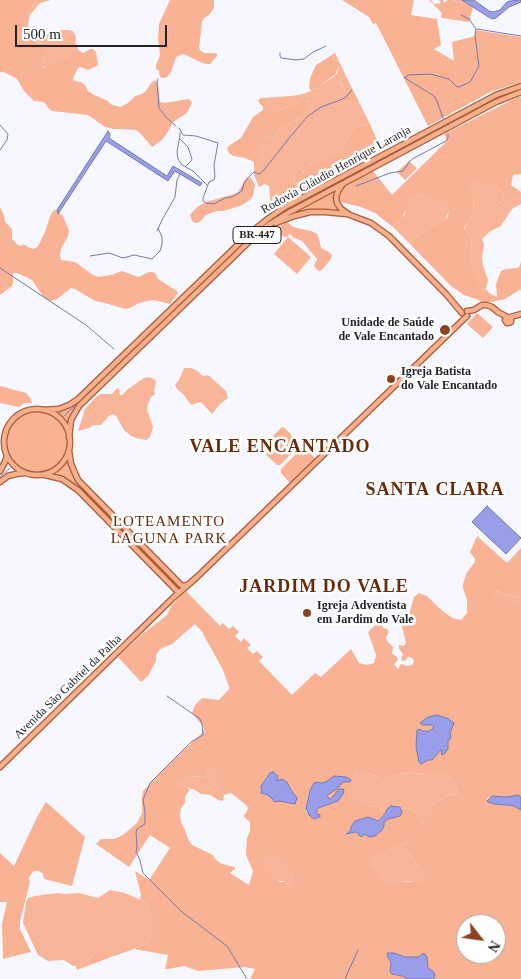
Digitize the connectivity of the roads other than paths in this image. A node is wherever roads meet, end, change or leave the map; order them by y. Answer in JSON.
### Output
{"nodes":[{"id":1,"x":521,"y":86,"type":"edge"},
{"id":2,"x":521,"y":92,"type":"edge"},
{"id":3,"x":344,"y":182,"type":"junction"},
{"id":4,"x":350,"y":214,"type":"junction"},
{"id":5,"x":253,"y":238,"type":"junction"},
{"id":6,"x":465,"y":314,"type":"junction"},
{"id":7,"x":521,"y":316,"type":"edge"},
{"id":8,"x":43,"y":410,"type":"junction"},
{"id":9,"x":69,"y":437,"type":"junction"},
{"id":10,"x":69,"y":447,"type":"junction"},
{"id":11,"x":7,"y":455,"type":"junction"},
{"id":12,"x":0,"y":472,"type":"edge"},
{"id":13,"x":25,"y":473,"type":"junction"},
{"id":14,"x":39,"y":475,"type":"junction"},
{"id":15,"x":0,"y":482,"type":"edge"},
{"id":16,"x":197,"y":577,"type":"junction"},
{"id":17,"x":187,"y":585,"type":"junction"},
{"id":18,"x":180,"y":593,"type":"junction"},
{"id":19,"x":0,"y":767,"type":"edge"}],
"edges":[{"from":1,"to":8,"type":"main road","name":"Rodovia Cláudio Henrique Laranja","number":"BR-447"},
{"from":2,"to":3,"type":"main road","name":"Rodovia Cláudio Henrique Laranja","number":"BR-447"},
{"from":3,"to":4,"type":"main road"},
{"from":3,"to":5,"type":"main road","name":"Rodovia Cláudio Henrique Laranja","number":"BR-447"},
{"from":4,"to":5,"type":"main road"},
{"from":4,"to":6,"type":"main road"},
{"from":5,"to":9,"type":"main road","name":"Rodovia Cláudio Henrique Laranja","number":"BR-447"},
{"from":6,"to":7,"type":"main road"},
{"from":6,"to":16,"type":"main road","name":"Avenida São Gabriel da Palha"},
{"from":8,"to":9,"type":"main road"},
{"from":8,"to":11,"type":"main road","number":"BR-447"},
{"from":9,"to":10,"type":"main road","number":"BR-447"},
{"from":10,"to":14,"type":"main road"},
{"from":10,"to":17,"type":"main road"},
{"from":11,"to":12,"type":"main road","number":"BR-447"},
{"from":11,"to":13,"type":"main road"},
{"from":13,"to":14,"type":"main road"},
{"from":13,"to":15,"type":"main road"},
{"from":14,"to":18,"type":"main road"},
{"from":16,"to":17,"type":"main road","name":"Avenida São Gabriel da Palha"},
{"from":16,"to":18,"type":"main road","name":"Avenida São Gabriel da Palha"},
{"from":17,"to":18,"type":"main road","name":"Avenida São Gabriel da Palha"},
{"from":18,"to":19,"type":"main road","name":"Avenida São Gabriel da Palha"}]}
